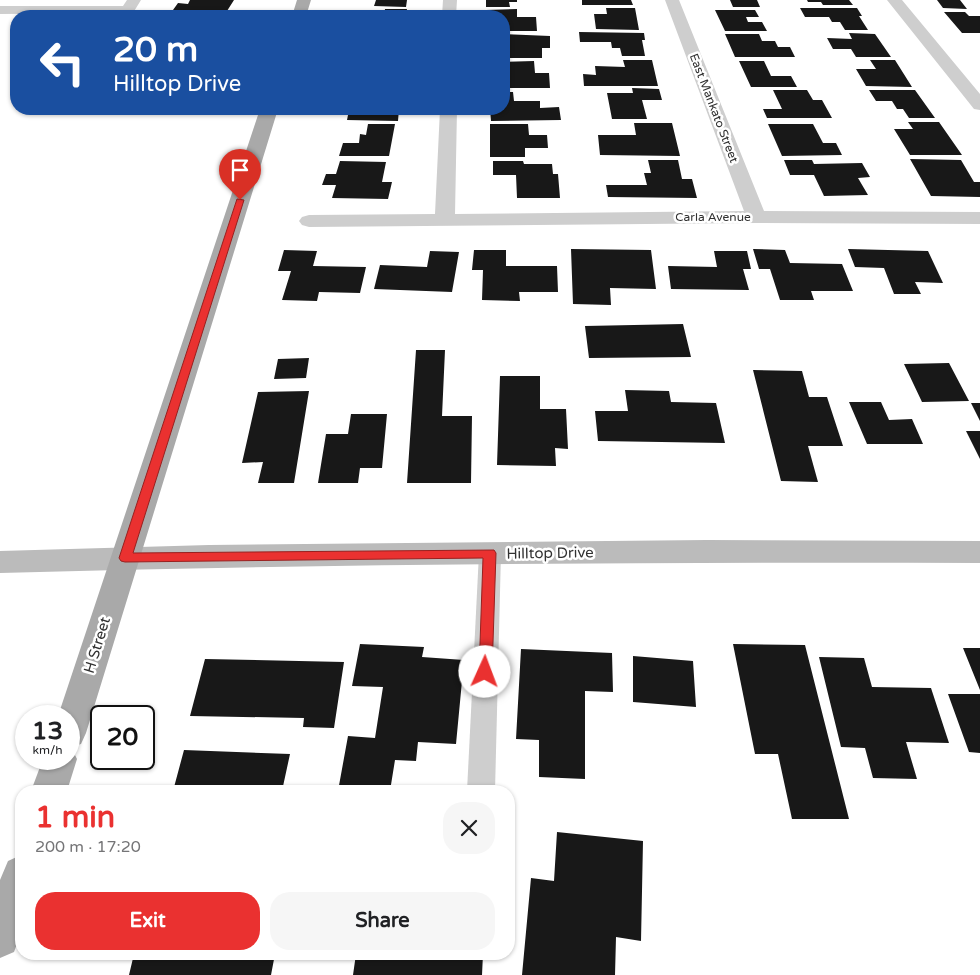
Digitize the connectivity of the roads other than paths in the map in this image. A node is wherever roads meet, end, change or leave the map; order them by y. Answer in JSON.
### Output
{"nodes":[{"id":1,"x":672,"y":0,"type":"edge"},
{"id":2,"x":894,"y":0,"type":"edge"},
{"id":3,"x":131,"y":5,"type":"edge"},
{"id":4,"x":0,"y":10,"type":"edge"},
{"id":5,"x":980,"y":105,"type":"edge"},
{"id":6,"x":267,"y":115,"type":"edge"},
{"id":7,"x":448,"y":115,"type":"edge"},
{"id":8,"x":756,"y":217,"type":"junction"},
{"id":9,"x":445,"y":218,"type":"junction"},
{"id":10,"x":980,"y":218,"type":"edge"},
{"id":11,"x":309,"y":220,"type":"dead end"},
{"id":12,"x":980,"y":552,"type":"edge"},
{"id":13,"x":490,"y":553,"type":"junction"},
{"id":14,"x":125,"y":558,"type":"junction"},
{"id":15,"x":0,"y":562,"type":"edge"},
{"id":16,"x":78,"y":705,"type":"edge"},
{"id":17,"x":56,"y":770,"type":"edge"},
{"id":18,"x":51,"y":785,"type":"edge"},
{"id":19,"x":481,"y":785,"type":"edge"},
{"id":20,"x":15,"y":892,"type":"edge"},
{"id":21,"x":0,"y":938,"type":"edge"}],
"edges":[{"from":1,"to":8,"type":"street","name":"East Mankato Street"},
{"from":2,"to":5,"type":"street"},
{"from":3,"to":4,"type":"street"},
{"from":6,"to":14,"type":"main road","name":"H Street"},
{"from":7,"to":9,"type":"street"},
{"from":8,"to":9,"type":"street","name":"Carla Avenue"},
{"from":8,"to":10,"type":"street","name":"Carla Avenue"},
{"from":9,"to":11,"type":"street","name":"Carla Avenue"},
{"from":12,"to":13,"type":"main road","name":"Hilltop Drive"},
{"from":13,"to":14,"type":"main road","name":"Hilltop Drive"},
{"from":13,"to":19,"type":"lane"},
{"from":14,"to":15,"type":"main road","name":"Hilltop Drive"},
{"from":14,"to":16,"type":"main road","name":"H Street"},
{"from":17,"to":18,"type":"main road"},
{"from":20,"to":21,"type":"main road"}]}
